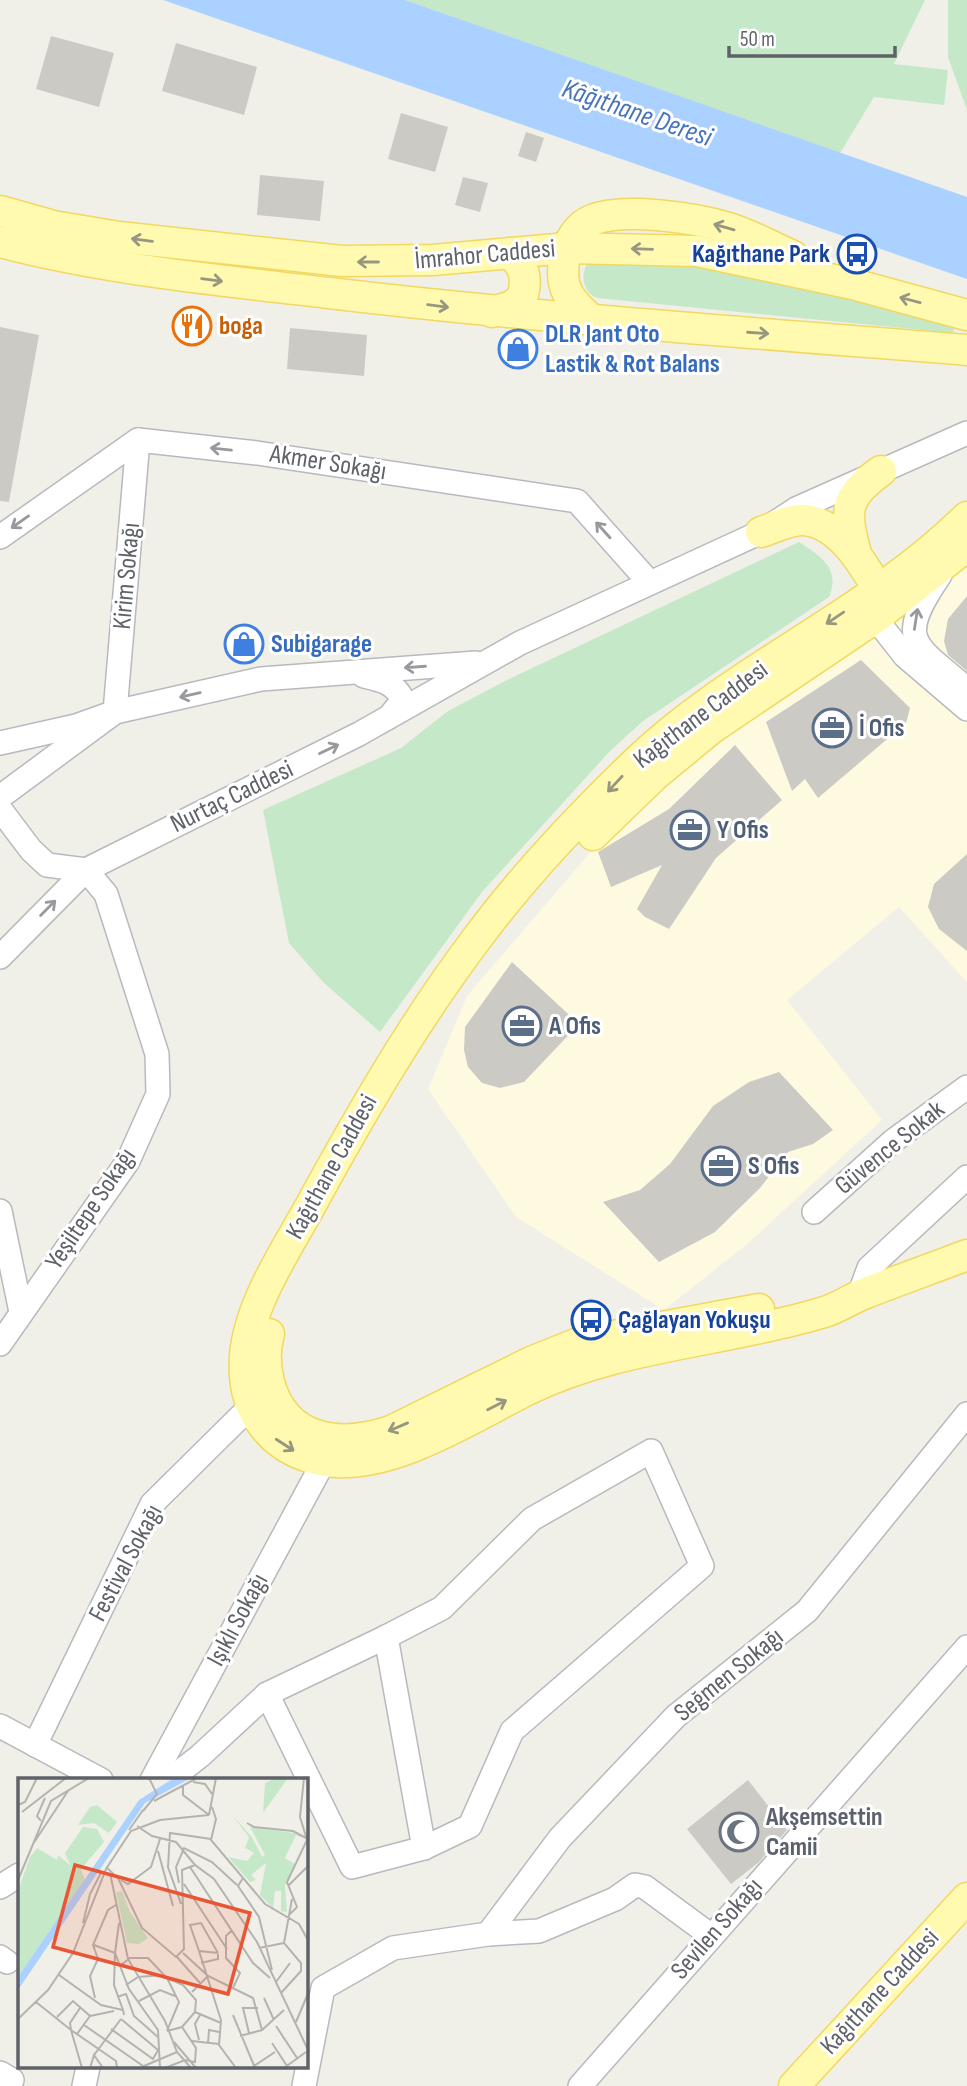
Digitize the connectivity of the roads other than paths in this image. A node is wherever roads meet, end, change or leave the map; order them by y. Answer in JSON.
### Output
{"nodes":[{"id":1,"x":0,"y":211,"type":"edge"},
{"id":2,"x":0,"y":242,"type":"edge"},
{"id":3,"x":567,"y":248,"type":"junction"},
{"id":4,"x":509,"y":253,"type":"junction"},
{"id":5,"x":492,"y":312,"type":"junction"},
{"id":6,"x":967,"y":315,"type":"edge"},
{"id":7,"x":592,"y":320,"type":"junction"},
{"id":8,"x":967,"y":349,"type":"edge"},
{"id":9,"x":967,"y":433,"type":"edge"},
{"id":10,"x":138,"y":440,"type":"junction"},
{"id":11,"x":881,"y":471,"type":"junction"},
{"id":12,"x":967,"y":517,"type":"edge"},
{"id":13,"x":761,"y":532,"type":"junction"},
{"id":14,"x":0,"y":537,"type":"edge"},
{"id":15,"x":958,"y":553,"type":"edge"},
{"id":16,"x":856,"y":554,"type":"junction"},
{"id":17,"x":649,"y":582,"type":"junction"},
{"id":18,"x":876,"y":603,"type":"junction"},
{"id":19,"x":483,"y":662,"type":"junction"},
{"id":20,"x":348,"y":672,"type":"junction"},
{"id":21,"x":967,"y":689,"type":"edge"},
{"id":22,"x":967,"y":709,"type":"edge"},
{"id":23,"x":115,"y":712,"type":"junction"},
{"id":24,"x":388,"y":717,"type":"junction"},
{"id":25,"x":0,"y":743,"type":"edge"},
{"id":26,"x":0,"y":797,"type":"edge"},
{"id":27,"x":0,"y":808,"type":"edge"},
{"id":28,"x":86,"y":870,"type":"junction"},
{"id":29,"x":0,"y":957,"type":"edge"},
{"id":30,"x":967,"y":1087,"type":"edge"},
{"id":31,"x":967,"y":1177,"type":"edge"},
{"id":32,"x":0,"y":1211,"type":"edge"},
{"id":33,"x":814,"y":1212,"type":"dead end"},
{"id":34,"x":967,"y":1255,"type":"edge"},
{"id":35,"x":859,"y":1295,"type":"junction"},
{"id":36,"x":21,"y":1312,"type":"junction"},
{"id":37,"x":0,"y":1344,"type":"edge"},
{"id":38,"x":261,"y":1398,"type":"junction"},
{"id":39,"x":967,"y":1414,"type":"edge"},
{"id":40,"x":327,"y":1449,"type":"junction"},
{"id":41,"x":387,"y":1637,"type":"junction"},
{"id":42,"x":967,"y":1647,"type":"edge"},
{"id":43,"x":267,"y":1694,"type":"junction"},
{"id":44,"x":0,"y":1726,"type":"edge"},
{"id":45,"x":35,"y":1745,"type":"junction"},
{"id":46,"x":97,"y":1778,"type":"edge"},
{"id":47,"x":153,"y":1778,"type":"edge"},
{"id":48,"x":172,"y":1778,"type":"edge"},
{"id":49,"x":424,"y":1848,"type":"junction"},
{"id":50,"x":18,"y":1876,"type":"edge"},
{"id":51,"x":0,"y":1887,"type":"edge"},
{"id":52,"x":967,"y":1898,"type":"edge"},
{"id":53,"x":488,"y":1934,"type":"junction"},
{"id":54,"x":710,"y":1935,"type":"junction"},
{"id":55,"x":308,"y":2065,"type":"edge"},
{"id":56,"x":88,"y":2068,"type":"edge"},
{"id":57,"x":307,"y":2068,"type":"edge"},
{"id":58,"x":84,"y":2086,"type":"edge"},
{"id":59,"x":304,"y":2086,"type":"edge"},
{"id":60,"x":580,"y":2086,"type":"edge"},
{"id":61,"x":794,"y":2086,"type":"edge"}],
"edges":[{"from":4,"to":1,"type":"main road","name":"İmrahor Caddesi","one_way":true},
{"from":2,"to":5,"type":"main road","name":"İmrahor Caddesi","one_way":true},
{"from":3,"to":4,"type":"main road","name":"İmrahor Caddesi"},
{"from":6,"to":3,"type":"main road","one_way":true},
{"from":3,"to":7,"type":"main road"},
{"from":4,"to":5,"type":"main road"},
{"from":5,"to":7,"type":"main road","name":"İmrahor Caddesi"},
{"from":7,"to":8,"type":"main road","name":"İmrahor Caddesi","one_way":true},
{"from":9,"to":11,"type":"street","name":"Nurtaç Caddesi"},
{"from":10,"to":14,"type":"street","one_way":true},
{"from":17,"to":10,"type":"street","name":"Akmer Sokağı","one_way":true},
{"from":10,"to":23,"type":"street","name":"Kirim Sokağı"},
{"from":11,"to":13,"type":"street","name":"Nurtaç Caddesi"},
{"from":11,"to":16,"type":"main road"},
{"from":12,"to":18,"type":"main road","name":"Kağıthane Caddesi"},
{"from":13,"to":16,"type":"main road"},
{"from":13,"to":17,"type":"street","name":"Nurtaç Caddesi"},
{"from":15,"to":18,"type":"main road","name":"Kağıthane Caddesi"},
{"from":21,"to":15,"type":"street","one_way":true},
{"from":16,"to":18,"type":"main road"},
{"from":17,"to":19,"type":"street","name":"Nurtaç Caddesi"},
{"from":18,"to":22,"type":"street"},
{"from":18,"to":38,"type":"main road","name":"Kağıthane Caddesi"},
{"from":19,"to":20,"type":"street","one_way":true},
{"from":19,"to":24,"type":"street","name":"Nurtaç Caddesi"},
{"from":20,"to":23,"type":"street","one_way":true},
{"from":20,"to":24,"type":"street"},
{"from":23,"to":25,"type":"street"},
{"from":23,"to":26,"type":"street"},
{"from":28,"to":24,"type":"street","name":"Nurtaç Caddesi","one_way":true},
{"from":27,"to":28,"type":"street"},
{"from":29,"to":28,"type":"street","name":"Nurtaç Caddesi","one_way":true},
{"from":28,"to":36,"type":"street","name":"Yeşiltepe Sokağı"},
{"from":30,"to":33,"type":"street","name":"Güvence Sokak"},
{"from":31,"to":35,"type":"street"},
{"from":32,"to":36,"type":"street"},
{"from":34,"to":35,"type":"main road","name":"Kağıthane Caddesi"},
{"from":35,"to":40,"type":"main road","name":"Kağıthane Caddesi"},
{"from":36,"to":37,"type":"street","name":"Yeşiltepe Sokağı"},
{"from":38,"to":40,"type":"main road","name":"Kağıthane Caddesi"},
{"from":38,"to":45,"type":"street","name":"Festival Sokağı"},
{"from":39,"to":53,"type":"street","name":"Seğmen Sokağı"},
{"from":40,"to":47,"type":"street","name":"Işıklı Sokağı"},
{"from":41,"to":43,"type":"street"},
{"from":41,"to":49,"type":"street"},
{"from":41,"to":49,"type":"street"},
{"from":42,"to":54,"type":"street","name":"Sevilen Sokağı"},
{"from":43,"to":48,"type":"street"},
{"from":43,"to":49,"type":"street"},
{"from":44,"to":45,"type":"street"},
{"from":45,"to":46,"type":"street"},
{"from":50,"to":51,"type":"street"},
{"from":52,"to":61,"type":"main road","name":"Kağıthane Caddesi"},
{"from":53,"to":54,"type":"street"},
{"from":53,"to":55,"type":"street"},
{"from":54,"to":60,"type":"street","name":"Sevilen Sokağı"},
{"from":56,"to":58,"type":"street"},
{"from":57,"to":59,"type":"street"}]}
